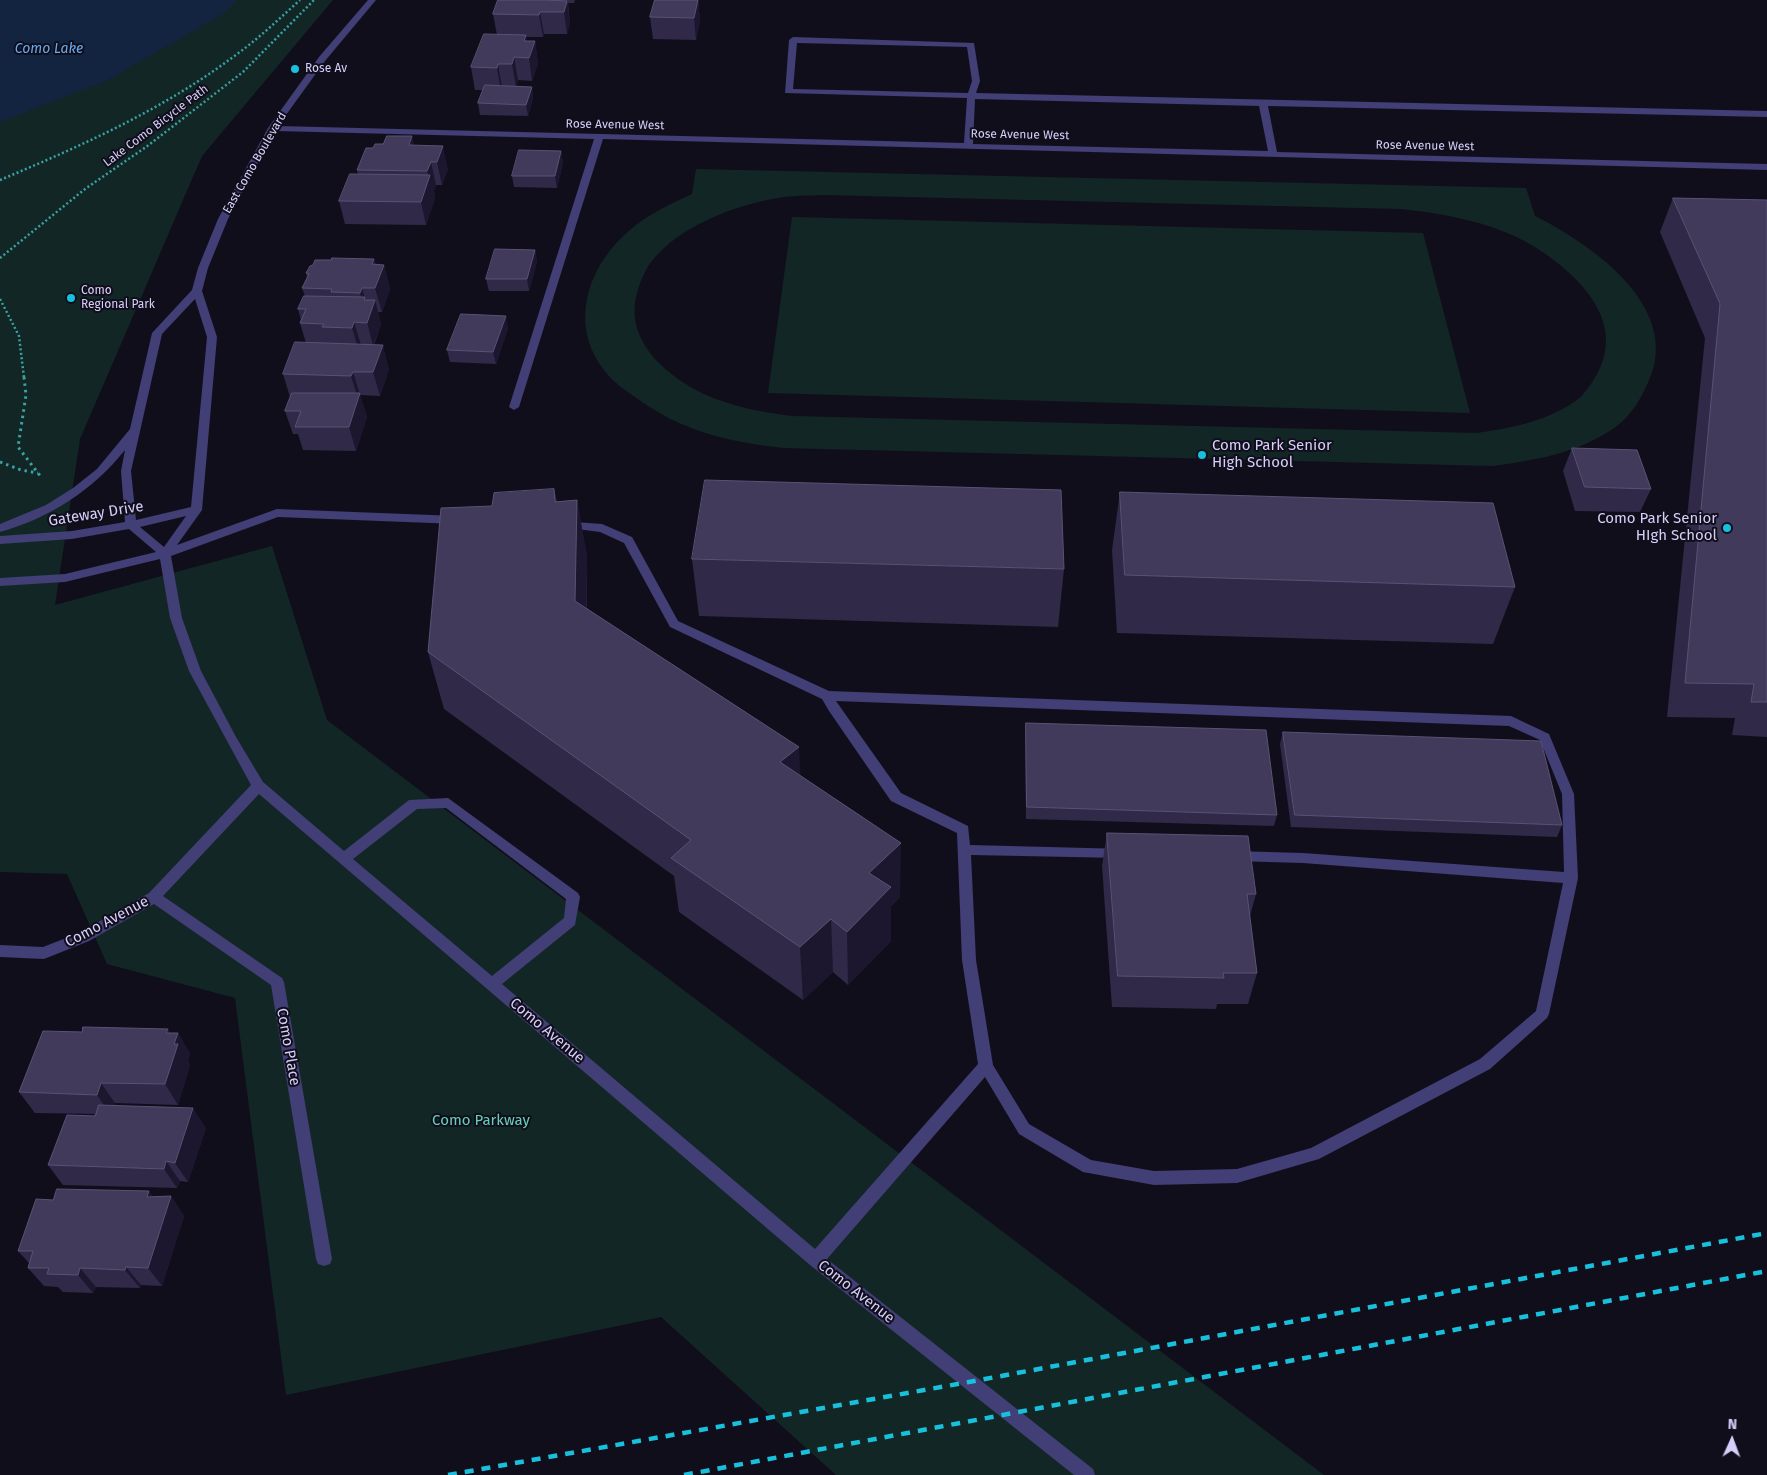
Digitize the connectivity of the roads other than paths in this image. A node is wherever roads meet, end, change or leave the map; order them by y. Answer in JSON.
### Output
{"nodes":[{"id":1,"x":372,"y":0,"type":"edge"},
{"id":2,"x":970,"y":96,"type":"junction"},
{"id":3,"x":1262,"y":104,"type":"junction"},
{"id":4,"x":1767,"y":114,"type":"edge"},
{"id":5,"x":272,"y":128,"type":"junction"},
{"id":6,"x":599,"y":137,"type":"junction"},
{"id":7,"x":968,"y":146,"type":"junction"},
{"id":8,"x":1273,"y":154,"type":"junction"},
{"id":9,"x":1767,"y":167,"type":"edge"},
{"id":10,"x":196,"y":291,"type":"junction"},
{"id":11,"x":514,"y":407,"type":"dead end"},
{"id":12,"x":137,"y":426,"type":"junction"},
{"id":13,"x":196,"y":510,"type":"junction"},
{"id":14,"x":466,"y":520,"type":"edge"},
{"id":15,"x":556,"y":524,"type":"edge"},
{"id":16,"x":131,"y":525,"type":"junction"},
{"id":17,"x":0,"y":528,"type":"edge"},
{"id":18,"x":0,"y":540,"type":"edge"},
{"id":19,"x":165,"y":554,"type":"junction"},
{"id":20,"x":0,"y":582,"type":"edge"},
{"id":21,"x":827,"y":696,"type":"junction"},
{"id":22,"x":258,"y":786,"type":"junction"},
{"id":23,"x":963,"y":850,"type":"junction"},
{"id":24,"x":1138,"y":854,"type":"edge"},
{"id":25,"x":1216,"y":856,"type":"edge"},
{"id":26,"x":344,"y":859,"type":"junction"},
{"id":27,"x":1571,"y":878,"type":"junction"},
{"id":28,"x":154,"y":897,"type":"junction"},
{"id":29,"x":0,"y":952,"type":"edge"},
{"id":30,"x":492,"y":984,"type":"junction"},
{"id":31,"x":986,"y":1066,"type":"junction"},
{"id":32,"x":324,"y":1259,"type":"dead end"},
{"id":33,"x":816,"y":1260,"type":"junction"},
{"id":34,"x":1087,"y":1475,"type":"edge"}],
"edges":[{"from":1,"to":5,"type":"street","name":"East Como Boulevard"},
{"from":2,"to":2,"type":"street"},
{"from":2,"to":3,"type":"street"},
{"from":2,"to":7,"type":"street"},
{"from":3,"to":4,"type":"street"},
{"from":3,"to":8,"type":"street"},
{"from":5,"to":6,"type":"street","name":"Rose Avenue West"},
{"from":5,"to":10,"type":"street","name":"East Como Boulevard"},
{"from":6,"to":7,"type":"street","name":"Rose Avenue West"},
{"from":6,"to":11,"type":"street"},
{"from":7,"to":8,"type":"street","name":"Rose Avenue West"},
{"from":8,"to":9,"type":"street","name":"Rose Avenue West"},
{"from":10,"to":12,"type":"street","name":"East Como Boulevard"},
{"from":10,"to":13,"type":"street"},
{"from":12,"to":16,"type":"street","name":"East Como Boulevard"},
{"from":12,"to":17,"type":"street"},
{"from":13,"to":16,"type":"street","name":"Gateway Drive"},
{"from":13,"to":19,"type":"street"},
{"from":14,"to":19,"type":"street"},
{"from":15,"to":21,"type":"street"},
{"from":16,"to":18,"type":"street","name":"Gateway Drive"},
{"from":16,"to":19,"type":"street"},
{"from":19,"to":20,"type":"street"},
{"from":19,"to":22,"type":"street"},
{"from":21,"to":23,"type":"street"},
{"from":21,"to":27,"type":"street"},
{"from":22,"to":26,"type":"street","name":"Como Avenue"},
{"from":22,"to":28,"type":"street","name":"Como Avenue"},
{"from":23,"to":24,"type":"street"},
{"from":23,"to":31,"type":"street"},
{"from":25,"to":27,"type":"street"},
{"from":26,"to":30,"type":"street","name":"Como Avenue"},
{"from":26,"to":30,"type":"street"},
{"from":27,"to":31,"type":"street"},
{"from":28,"to":29,"type":"street","name":"Como Avenue"},
{"from":28,"to":32,"type":"street","name":"Como Place"},
{"from":30,"to":33,"type":"street","name":"Como Avenue"},
{"from":31,"to":33,"type":"street"},
{"from":33,"to":34,"type":"street","name":"Como Avenue"}]}
